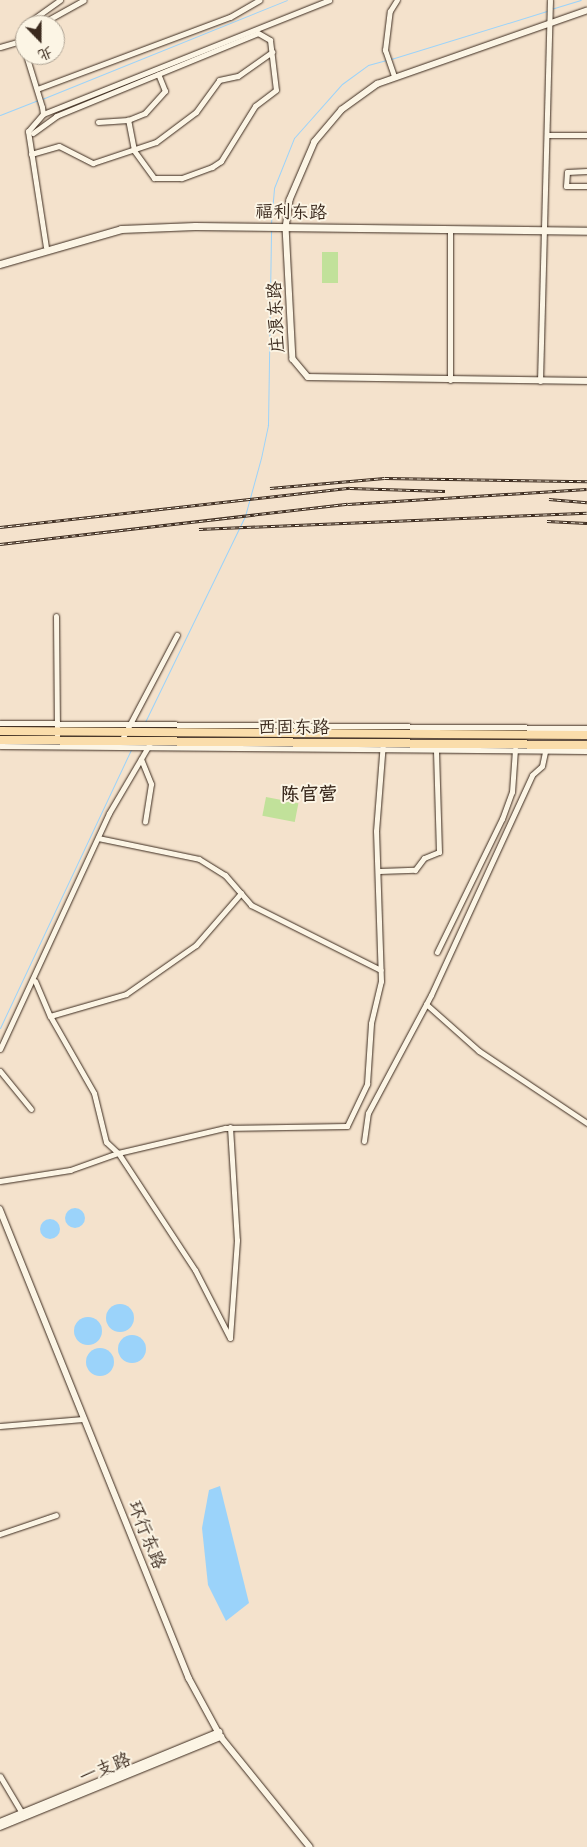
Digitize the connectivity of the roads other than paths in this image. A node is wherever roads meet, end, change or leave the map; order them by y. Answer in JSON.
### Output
{"nodes":[{"id":1,"x":60,"y":0,"type":"edge"},
{"id":2,"x":84,"y":0,"type":"edge"},
{"id":3,"x":259,"y":0,"type":"edge"},
{"id":4,"x":329,"y":0,"type":"edge"},
{"id":5,"x":397,"y":0,"type":"edge"},
{"id":6,"x":550,"y":0,"type":"edge"},
{"id":7,"x":587,"y":11,"type":"edge"},
{"id":8,"x":40,"y":15,"type":"edge"},
{"id":9,"x":57,"y":15,"type":"edge"},
{"id":10,"x":549,"y":21,"type":"junction"},
{"id":11,"x":15,"y":43,"type":"edge"},
{"id":12,"x":0,"y":47,"type":"edge"},
{"id":13,"x":272,"y":52,"type":"junction"},
{"id":14,"x":30,"y":65,"type":"edge"},
{"id":15,"x":158,"y":74,"type":"junction"},
{"id":16,"x":394,"y":76,"type":"junction"},
{"id":17,"x":38,"y":91,"type":"junction"},
{"id":18,"x":42,"y":114,"type":"junction"},
{"id":19,"x":128,"y":120,"type":"junction"},
{"id":20,"x":98,"y":122,"type":"dead end"},
{"id":21,"x":33,"y":133,"type":"dead end"},
{"id":22,"x":548,"y":135,"type":"junction"},
{"id":23,"x":587,"y":135,"type":"edge"},
{"id":24,"x":134,"y":150,"type":"junction"},
{"id":25,"x":31,"y":154,"type":"junction"},
{"id":26,"x":587,"y":171,"type":"edge"},
{"id":27,"x":587,"y":186,"type":"edge"},
{"id":28,"x":284,"y":227,"type":"junction"},
{"id":29,"x":450,"y":229,"type":"junction"},
{"id":30,"x":547,"y":230,"type":"junction"},
{"id":31,"x":587,"y":231,"type":"edge"},
{"id":32,"x":46,"y":248,"type":"junction"},
{"id":33,"x":0,"y":264,"type":"edge"},
{"id":34,"x":450,"y":380,"type":"junction"},
{"id":35,"x":540,"y":380,"type":"junction"},
{"id":36,"x":587,"y":381,"type":"edge"},
{"id":37,"x":56,"y":616,"type":"dead end"},
{"id":38,"x":178,"y":635,"type":"dead end"},
{"id":39,"x":0,"y":723,"type":"edge"},
{"id":40,"x":57,"y":727,"type":"junction"},
{"id":41,"x":587,"y":728,"type":"edge"},
{"id":42,"x":129,"y":729,"type":"junction"},
{"id":43,"x":153,"y":730,"type":"junction"},
{"id":44,"x":0,"y":731,"type":"edge"},
{"id":45,"x":587,"y":735,"type":"edge"},
{"id":46,"x":0,"y":740,"type":"edge"},
{"id":47,"x":58,"y":741,"type":"junction"},
{"id":48,"x":124,"y":743,"type":"junction"},
{"id":49,"x":148,"y":743,"type":"junction"},
{"id":50,"x":587,"y":744,"type":"edge"},
{"id":51,"x":383,"y":745,"type":"junction"},
{"id":52,"x":0,"y":746,"type":"edge"},
{"id":53,"x":515,"y":747,"type":"junction"},
{"id":54,"x":546,"y":747,"type":"junction"},
{"id":55,"x":436,"y":749,"type":"junction"},
{"id":56,"x":587,"y":751,"type":"edge"},
{"id":57,"x":141,"y":759,"type":"junction"},
{"id":58,"x":145,"y":822,"type":"dead end"},
{"id":59,"x":98,"y":838,"type":"junction"},
{"id":60,"x":379,"y":871,"type":"junction"},
{"id":61,"x":241,"y":893,"type":"junction"},
{"id":62,"x":437,"y":952,"type":"dead end"},
{"id":63,"x":381,"y":970,"type":"junction"},
{"id":64,"x":35,"y":982,"type":"dead end"},
{"id":65,"x":426,"y":1004,"type":"junction"},
{"id":66,"x":50,"y":1016,"type":"junction"},
{"id":67,"x":0,"y":1049,"type":"edge"},
{"id":68,"x":0,"y":1072,"type":"edge"},
{"id":69,"x":31,"y":1109,"type":"dead end"},
{"id":70,"x":587,"y":1123,"type":"edge"},
{"id":71,"x":230,"y":1127,"type":"junction"},
{"id":72,"x":364,"y":1141,"type":"dead end"},
{"id":73,"x":118,"y":1152,"type":"junction"},
{"id":74,"x":0,"y":1181,"type":"edge"},
{"id":75,"x":0,"y":1209,"type":"edge"},
{"id":76,"x":83,"y":1418,"type":"junction"},
{"id":77,"x":0,"y":1426,"type":"edge"},
{"id":78,"x":56,"y":1515,"type":"dead end"},
{"id":79,"x":0,"y":1534,"type":"edge"},
{"id":80,"x":220,"y":1735,"type":"junction"},
{"id":81,"x":0,"y":1776,"type":"edge"},
{"id":82,"x":22,"y":1813,"type":"junction"},
{"id":83,"x":0,"y":1822,"type":"edge"},
{"id":84,"x":0,"y":1827,"type":"edge"},
{"id":85,"x":310,"y":1847,"type":"edge"}],
"edges":[{"from":1,"to":8,"type":"street"},
{"from":2,"to":9,"type":"street"},
{"from":3,"to":17,"type":"street"},
{"from":4,"to":18,"type":"street"},
{"from":5,"to":16,"type":"street"},
{"from":6,"to":10,"type":"street"},
{"from":7,"to":10,"type":"street","name":"庄浪东路"},
{"from":10,"to":16,"type":"street","name":"庄浪东路"},
{"from":10,"to":22,"type":"street"},
{"from":11,"to":12,"type":"street"},
{"from":13,"to":15,"type":"street"},
{"from":13,"to":24,"type":"street"},
{"from":13,"to":24,"type":"street"},
{"from":14,"to":17,"type":"street"},
{"from":15,"to":19,"type":"street"},
{"from":15,"to":21,"type":"street"},
{"from":16,"to":28,"type":"street","name":"庄浪东路"},
{"from":17,"to":18,"type":"street"},
{"from":18,"to":25,"type":"street"},
{"from":19,"to":20,"type":"street"},
{"from":19,"to":24,"type":"street"},
{"from":22,"to":23,"type":"street"},
{"from":22,"to":30,"type":"street"},
{"from":24,"to":25,"type":"street"},
{"from":25,"to":32,"type":"street"},
{"from":26,"to":27,"type":"street"},
{"from":28,"to":29,"type":"main road","name":"福利东路"},
{"from":28,"to":32,"type":"main road","name":"福利东路"},
{"from":28,"to":34,"type":"street","name":"庄浪东路"},
{"from":29,"to":30,"type":"main road","name":"福利东路"},
{"from":29,"to":34,"type":"street"},
{"from":30,"to":31,"type":"main road","name":"福利东路"},
{"from":30,"to":35,"type":"street"},
{"from":32,"to":33,"type":"main road","name":"福利东路"},
{"from":34,"to":35,"type":"street","name":"庄浪东路"},
{"from":35,"to":36,"type":"street","name":"庄浪东路"},
{"from":37,"to":40,"type":"street"},
{"from":38,"to":42,"type":"street"},
{"from":39,"to":40,"type":"street"},
{"from":40,"to":42,"type":"main road","name":"西固东路"},
{"from":40,"to":44,"type":"main road","name":"西固东路"},
{"from":40,"to":47,"type":"street"},
{"from":41,"to":43,"type":"street"},
{"from":42,"to":43,"type":"main road","name":"西固东路"},
{"from":42,"to":48,"type":"street"},
{"from":43,"to":45,"type":"main road","name":"西固东路"},
{"from":43,"to":49,"type":"street"},
{"from":46,"to":47,"type":"main road","name":"西固东路"},
{"from":47,"to":48,"type":"main road","name":"西固东路"},
{"from":48,"to":49,"type":"main road","name":"西固东路"},
{"from":48,"to":52,"type":"street"},
{"from":49,"to":51,"type":"main road","name":"西固东路"},
{"from":49,"to":57,"type":"street"},
{"from":50,"to":54,"type":"main road","name":"西固东路"},
{"from":51,"to":53,"type":"main road","name":"西固东路"},
{"from":51,"to":55,"type":"street"},
{"from":51,"to":60,"type":"street"},
{"from":53,"to":54,"type":"main road","name":"西固东路"},
{"from":53,"to":55,"type":"street"},
{"from":53,"to":62,"type":"street"},
{"from":54,"to":56,"type":"street"},
{"from":54,"to":65,"type":"street"},
{"from":55,"to":60,"type":"street"},
{"from":57,"to":58,"type":"street"},
{"from":57,"to":59,"type":"street"},
{"from":59,"to":61,"type":"street"},
{"from":59,"to":67,"type":"street"},
{"from":60,"to":63,"type":"street"},
{"from":61,"to":63,"type":"street"},
{"from":61,"to":66,"type":"street"},
{"from":63,"to":71,"type":"street"},
{"from":64,"to":66,"type":"street"},
{"from":65,"to":70,"type":"street"},
{"from":65,"to":72,"type":"street"},
{"from":66,"to":73,"type":"street"},
{"from":68,"to":69,"type":"street"},
{"from":71,"to":73,"type":"street"},
{"from":71,"to":73,"type":"street"},
{"from":73,"to":74,"type":"street"},
{"from":75,"to":76,"type":"street","name":"环行东路"},
{"from":76,"to":77,"type":"street"},
{"from":76,"to":80,"type":"street","name":"环行东路"},
{"from":78,"to":79,"type":"street"},
{"from":80,"to":82,"type":"street","name":"一支路"},
{"from":80,"to":84,"type":"street","name":"一支路"},
{"from":80,"to":85,"type":"street","name":"环行东路"},
{"from":81,"to":82,"type":"street"},
{"from":82,"to":83,"type":"street","name":"一支路"}]}
